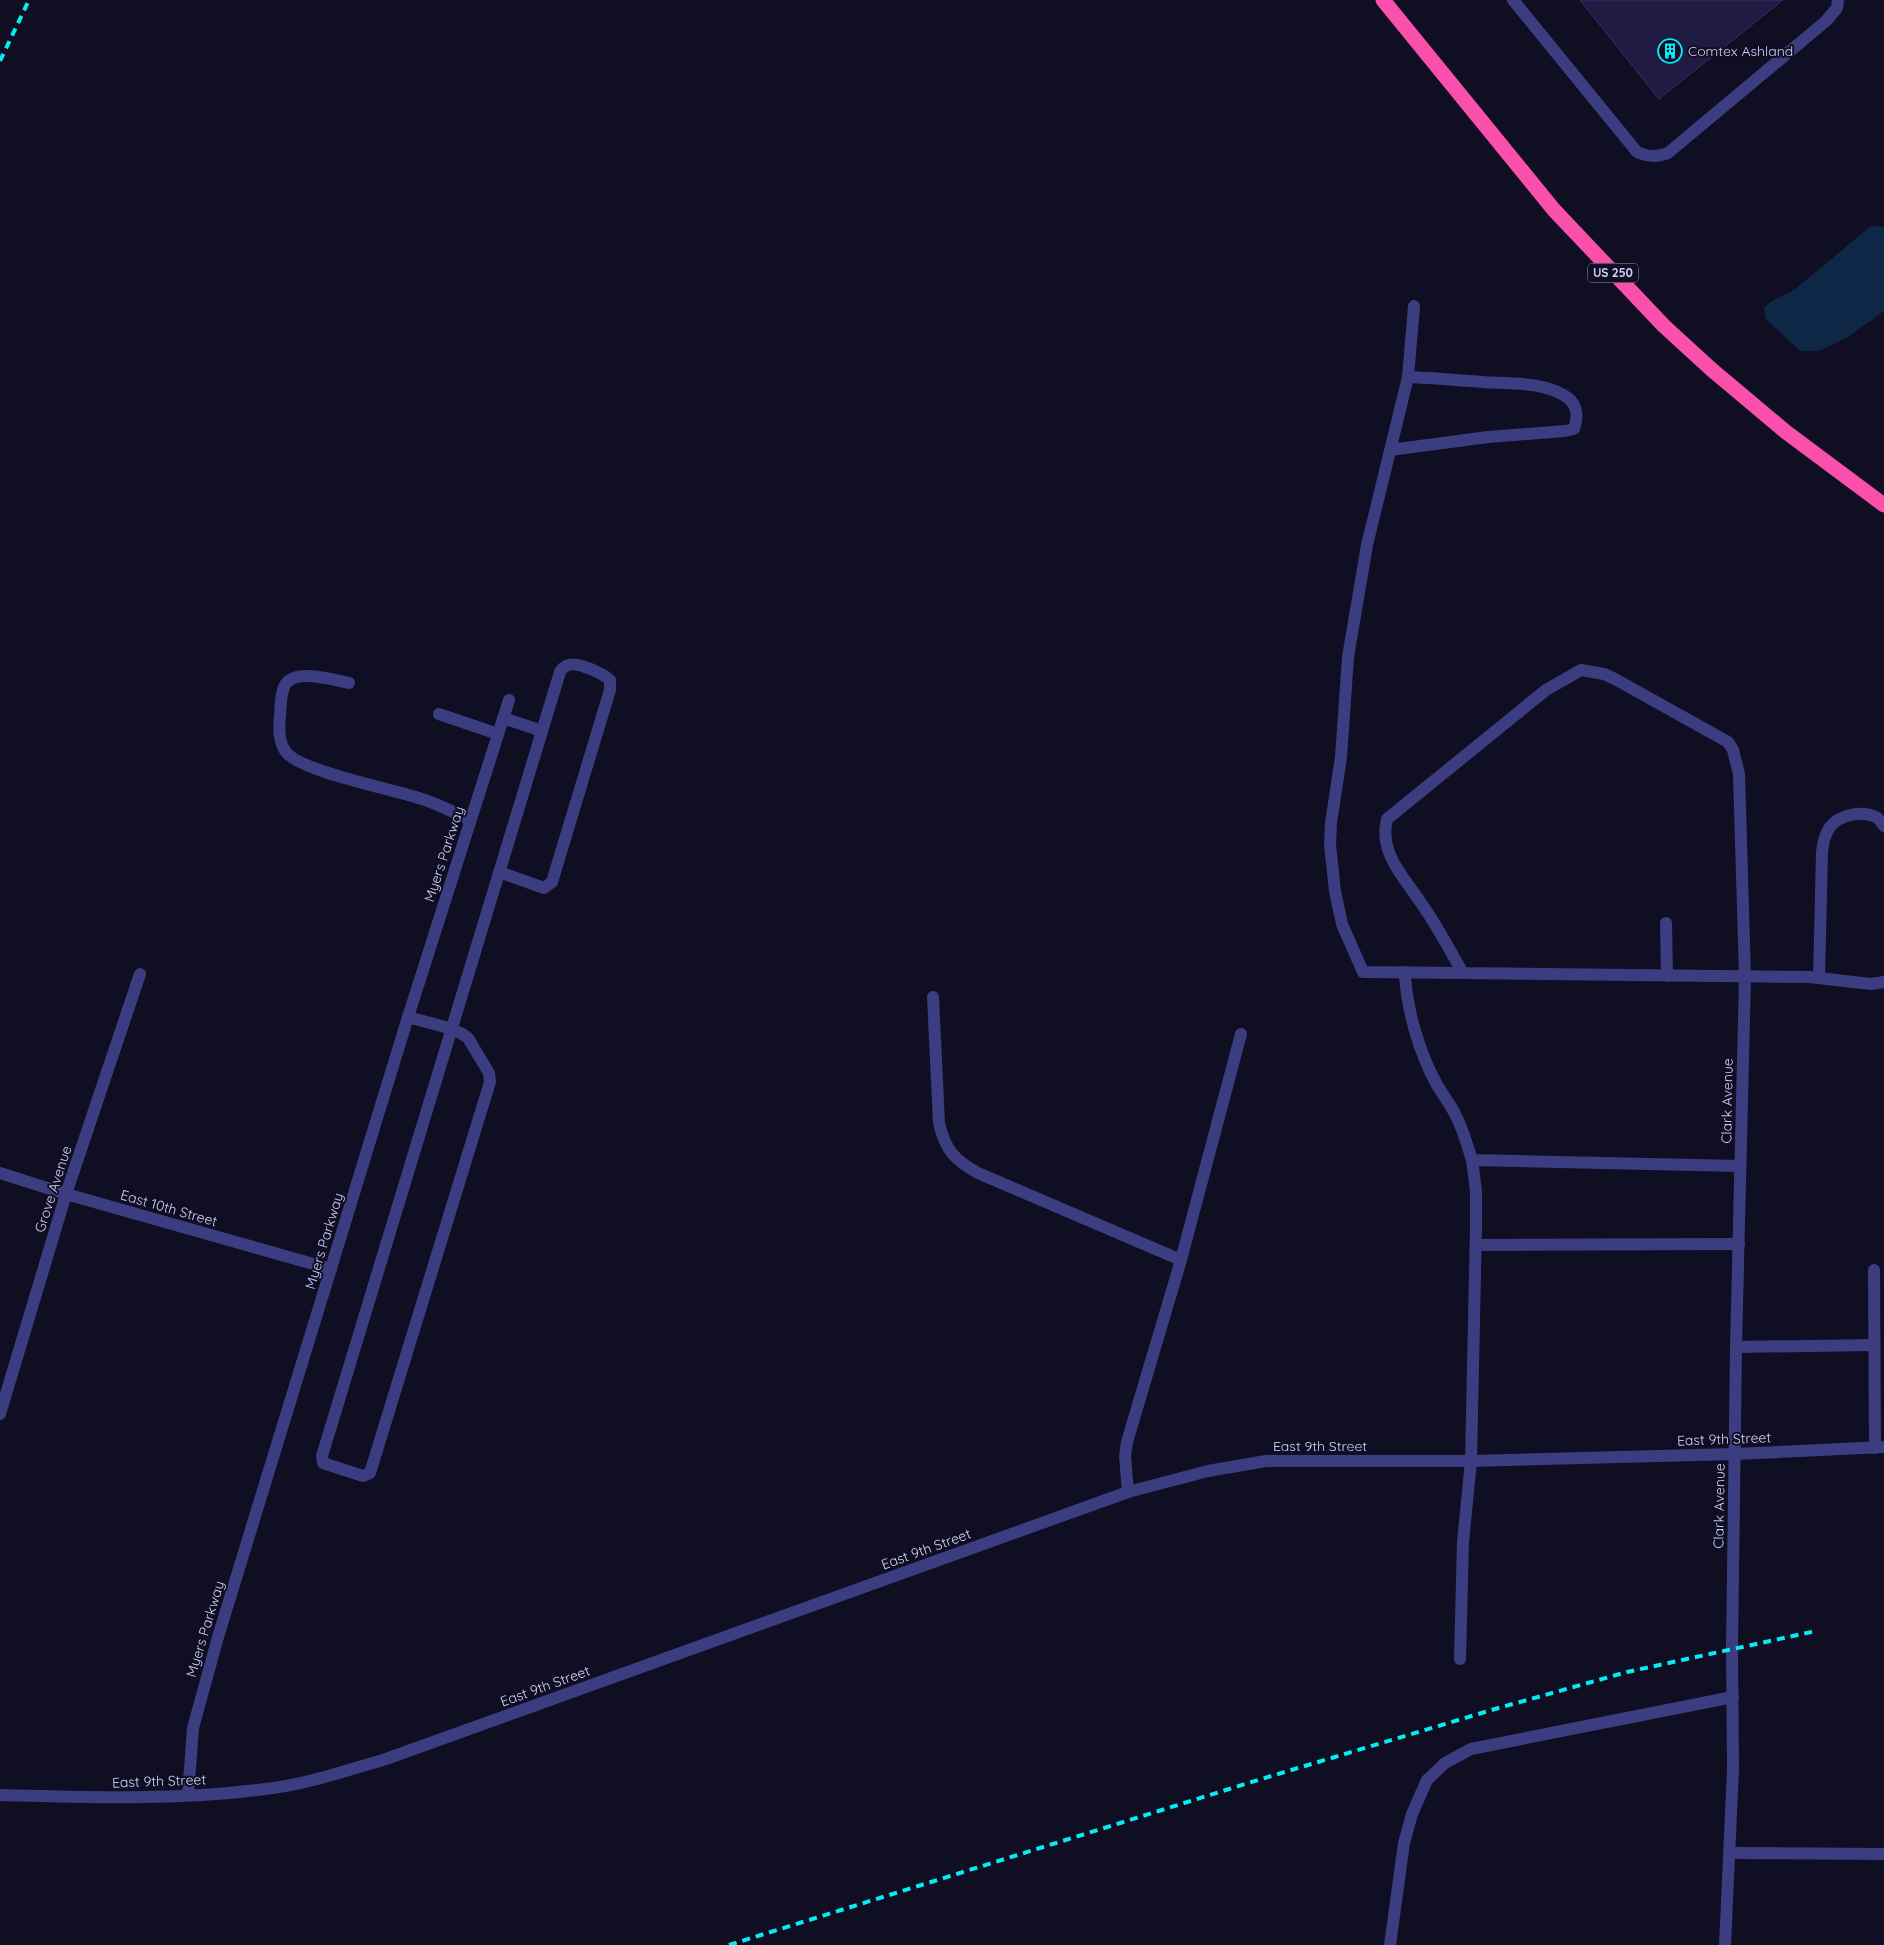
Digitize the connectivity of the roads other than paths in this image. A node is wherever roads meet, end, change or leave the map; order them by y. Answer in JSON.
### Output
{"nodes":[{"id":1,"x":1383,"y":0,"type":"edge"},
{"id":2,"x":1513,"y":0,"type":"edge"},
{"id":3,"x":1838,"y":0,"type":"edge"},
{"id":4,"x":1414,"y":306,"type":"dead end"},
{"id":5,"x":1408,"y":377,"type":"junction"},
{"id":6,"x":1390,"y":450,"type":"junction"},
{"id":7,"x":1884,"y":505,"type":"edge"},
{"id":8,"x":349,"y":683,"type":"dead end"},
{"id":9,"x":509,"y":700,"type":"dead end"},
{"id":10,"x":439,"y":714,"type":"dead end"},
{"id":11,"x":503,"y":718,"type":"junction"},
{"id":12,"x":542,"y":731,"type":"junction"},
{"id":13,"x":498,"y":734,"type":"junction"},
{"id":14,"x":470,"y":820,"type":"junction"},
{"id":15,"x":1884,"y":826,"type":"edge"},
{"id":16,"x":499,"y":872,"type":"junction"},
{"id":17,"x":1666,"y":923,"type":"dead end"},
{"id":18,"x":1405,"y":972,"type":"junction"},
{"id":19,"x":1463,"y":973,"type":"junction"},
{"id":20,"x":140,"y":974,"type":"dead end"},
{"id":21,"x":1667,"y":976,"type":"junction"},
{"id":22,"x":1745,"y":977,"type":"junction"},
{"id":23,"x":1820,"y":978,"type":"junction"},
{"id":24,"x":1884,"y":982,"type":"edge"},
{"id":25,"x":933,"y":997,"type":"dead end"},
{"id":26,"x":408,"y":1017,"type":"junction"},
{"id":27,"x":452,"y":1030,"type":"junction"},
{"id":28,"x":1241,"y":1034,"type":"dead end"},
{"id":29,"x":1472,"y":1160,"type":"junction"},
{"id":30,"x":1740,"y":1166,"type":"junction"},
{"id":31,"x":0,"y":1173,"type":"edge"},
{"id":32,"x":66,"y":1194,"type":"junction"},
{"id":33,"x":1739,"y":1244,"type":"junction"},
{"id":34,"x":1476,"y":1245,"type":"junction"},
{"id":35,"x":1181,"y":1260,"type":"junction"},
{"id":36,"x":331,"y":1269,"type":"junction"},
{"id":37,"x":1874,"y":1270,"type":"dead end"},
{"id":38,"x":1874,"y":1345,"type":"junction"},
{"id":39,"x":1736,"y":1347,"type":"junction"},
{"id":40,"x":0,"y":1414,"type":"edge"},
{"id":41,"x":1879,"y":1447,"type":"edge"},
{"id":42,"x":1735,"y":1454,"type":"junction"},
{"id":43,"x":1471,"y":1461,"type":"junction"},
{"id":44,"x":1128,"y":1492,"type":"junction"},
{"id":45,"x":1460,"y":1659,"type":"dead end"},
{"id":46,"x":1733,"y":1697,"type":"junction"},
{"id":47,"x":0,"y":1795,"type":"edge"},
{"id":48,"x":188,"y":1796,"type":"junction"},
{"id":49,"x":1731,"y":1853,"type":"junction"},
{"id":50,"x":1884,"y":1854,"type":"edge"},
{"id":51,"x":1390,"y":1945,"type":"edge"},
{"id":52,"x":1725,"y":1945,"type":"edge"}],
"edges":[{"from":1,"to":7,"type":"highway","number":"US 250"},
{"from":2,"to":3,"type":"street"},
{"from":4,"to":5,"type":"street"},
{"from":5,"to":6,"type":"street"},
{"from":5,"to":6,"type":"street"},
{"from":6,"to":18,"type":"street"},
{"from":8,"to":14,"type":"street"},
{"from":9,"to":11,"type":"street","name":"Myers Parkway"},
{"from":10,"to":13,"type":"street"},
{"from":11,"to":12,"type":"street"},
{"from":11,"to":13,"type":"street","name":"Myers Parkway"},
{"from":12,"to":16,"type":"street"},
{"from":12,"to":16,"type":"street"},
{"from":13,"to":14,"type":"street","name":"Myers Parkway"},
{"from":14,"to":26,"type":"street","name":"Myers Parkway"},
{"from":15,"to":23,"type":"street"},
{"from":16,"to":27,"type":"street"},
{"from":17,"to":21,"type":"street"},
{"from":18,"to":19,"type":"street"},
{"from":18,"to":29,"type":"street"},
{"from":19,"to":21,"type":"street"},
{"from":19,"to":22,"type":"street","name":"Clark Avenue"},
{"from":20,"to":32,"type":"street","name":"Grove Avenue"},
{"from":21,"to":22,"type":"street"},
{"from":22,"to":23,"type":"street"},
{"from":22,"to":30,"type":"street","name":"Clark Avenue"},
{"from":23,"to":24,"type":"street"},
{"from":25,"to":35,"type":"street"},
{"from":26,"to":27,"type":"street"},
{"from":26,"to":36,"type":"street","name":"Myers Parkway"},
{"from":27,"to":27,"type":"street"},
{"from":28,"to":35,"type":"street"},
{"from":29,"to":30,"type":"street"},
{"from":29,"to":34,"type":"street"},
{"from":30,"to":33,"type":"street","name":"Clark Avenue"},
{"from":31,"to":32,"type":"street","name":"East 10th Street"},
{"from":32,"to":36,"type":"street","name":"East 10th Street"},
{"from":32,"to":40,"type":"street","name":"Grove Avenue"},
{"from":33,"to":34,"type":"street"},
{"from":33,"to":39,"type":"street","name":"Clark Avenue"},
{"from":34,"to":43,"type":"street"},
{"from":35,"to":44,"type":"street"},
{"from":36,"to":48,"type":"street","name":"Myers Parkway"},
{"from":37,"to":38,"type":"street"},
{"from":38,"to":39,"type":"street"},
{"from":38,"to":41,"type":"street"},
{"from":39,"to":42,"type":"street","name":"Clark Avenue"},
{"from":41,"to":42,"type":"street","name":"East 9th Street"},
{"from":42,"to":43,"type":"street","name":"East 9th Street"},
{"from":42,"to":46,"type":"street","name":"Clark Avenue"},
{"from":43,"to":44,"type":"street","name":"East 9th Street"},
{"from":43,"to":45,"type":"street"},
{"from":44,"to":48,"type":"street","name":"East 9th Street"},
{"from":46,"to":49,"type":"street","name":"Clark Avenue"},
{"from":46,"to":51,"type":"street"},
{"from":47,"to":48,"type":"street","name":"East 9th Street"},
{"from":49,"to":50,"type":"street"},
{"from":49,"to":52,"type":"street","name":"Clark Avenue"}]}
